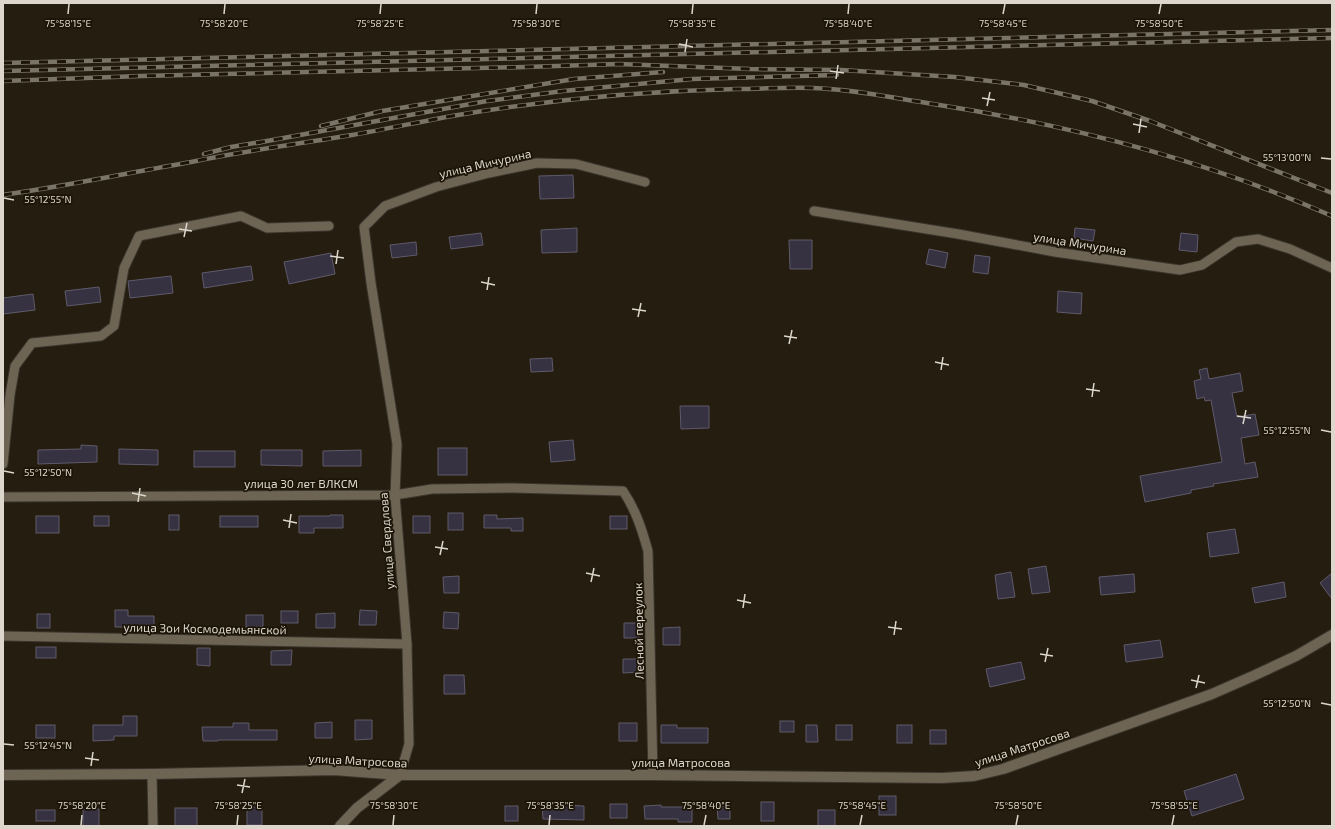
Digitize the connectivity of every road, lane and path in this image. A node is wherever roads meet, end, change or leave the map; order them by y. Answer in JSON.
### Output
{"nodes":[{"id":1,"x":645,"y":182,"type":"dead end"},
{"id":2,"x":814,"y":211,"type":"dead end"},
{"id":3,"x":329,"y":226,"type":"dead end"},
{"id":4,"x":364,"y":227,"type":"joint"},
{"id":5,"x":1332,"y":268,"type":"edge"},
{"id":6,"x":3,"y":464,"type":"edge"},
{"id":7,"x":623,"y":491,"type":"joint"},
{"id":8,"x":395,"y":495,"type":"junction"},
{"id":9,"x":3,"y":497,"type":"edge"},
{"id":10,"x":1332,"y":635,"type":"edge"},
{"id":11,"x":3,"y":636,"type":"edge"},
{"id":12,"x":407,"y":644,"type":"junction"},
{"id":13,"x":152,"y":774,"type":"junction"},
{"id":14,"x":3,"y":775,"type":"edge"},
{"id":15,"x":400,"y":775,"type":"junction"},
{"id":16,"x":653,"y":775,"type":"junction"},
{"id":17,"x":153,"y":826,"type":"edge"},
{"id":18,"x":340,"y":826,"type":"edge"}],
"edges":[{"from":1,"to":4,"type":"street","name":"улица Мичурина"},
{"from":2,"to":5,"type":"street","name":"улица Мичурина"},
{"from":3,"to":6,"type":"street"},
{"from":4,"to":8,"type":"street","name":"улица Свердлова"},
{"from":7,"to":8,"type":"street","name":"улица 30 лет ВЛКСМ"},
{"from":7,"to":16,"type":"street","name":"Лесной переулок"},
{"from":8,"to":9,"type":"street","name":"улица 30 лет ВЛКСМ"},
{"from":8,"to":12,"type":"street","name":"улица Свердлова"},
{"from":10,"to":16,"type":"street","name":"улица Матросова"},
{"from":11,"to":12,"type":"street","name":"улица Зои Космодемьянской"},
{"from":12,"to":15,"type":"street","name":"улица Свердлова"},
{"from":13,"to":14,"type":"street","name":"улица Матросова"},
{"from":13,"to":15,"type":"street","name":"улица Матросова"},
{"from":13,"to":17,"type":"street"},
{"from":15,"to":16,"type":"street","name":"улица Матросова"},
{"from":15,"to":18,"type":"street"}]}
